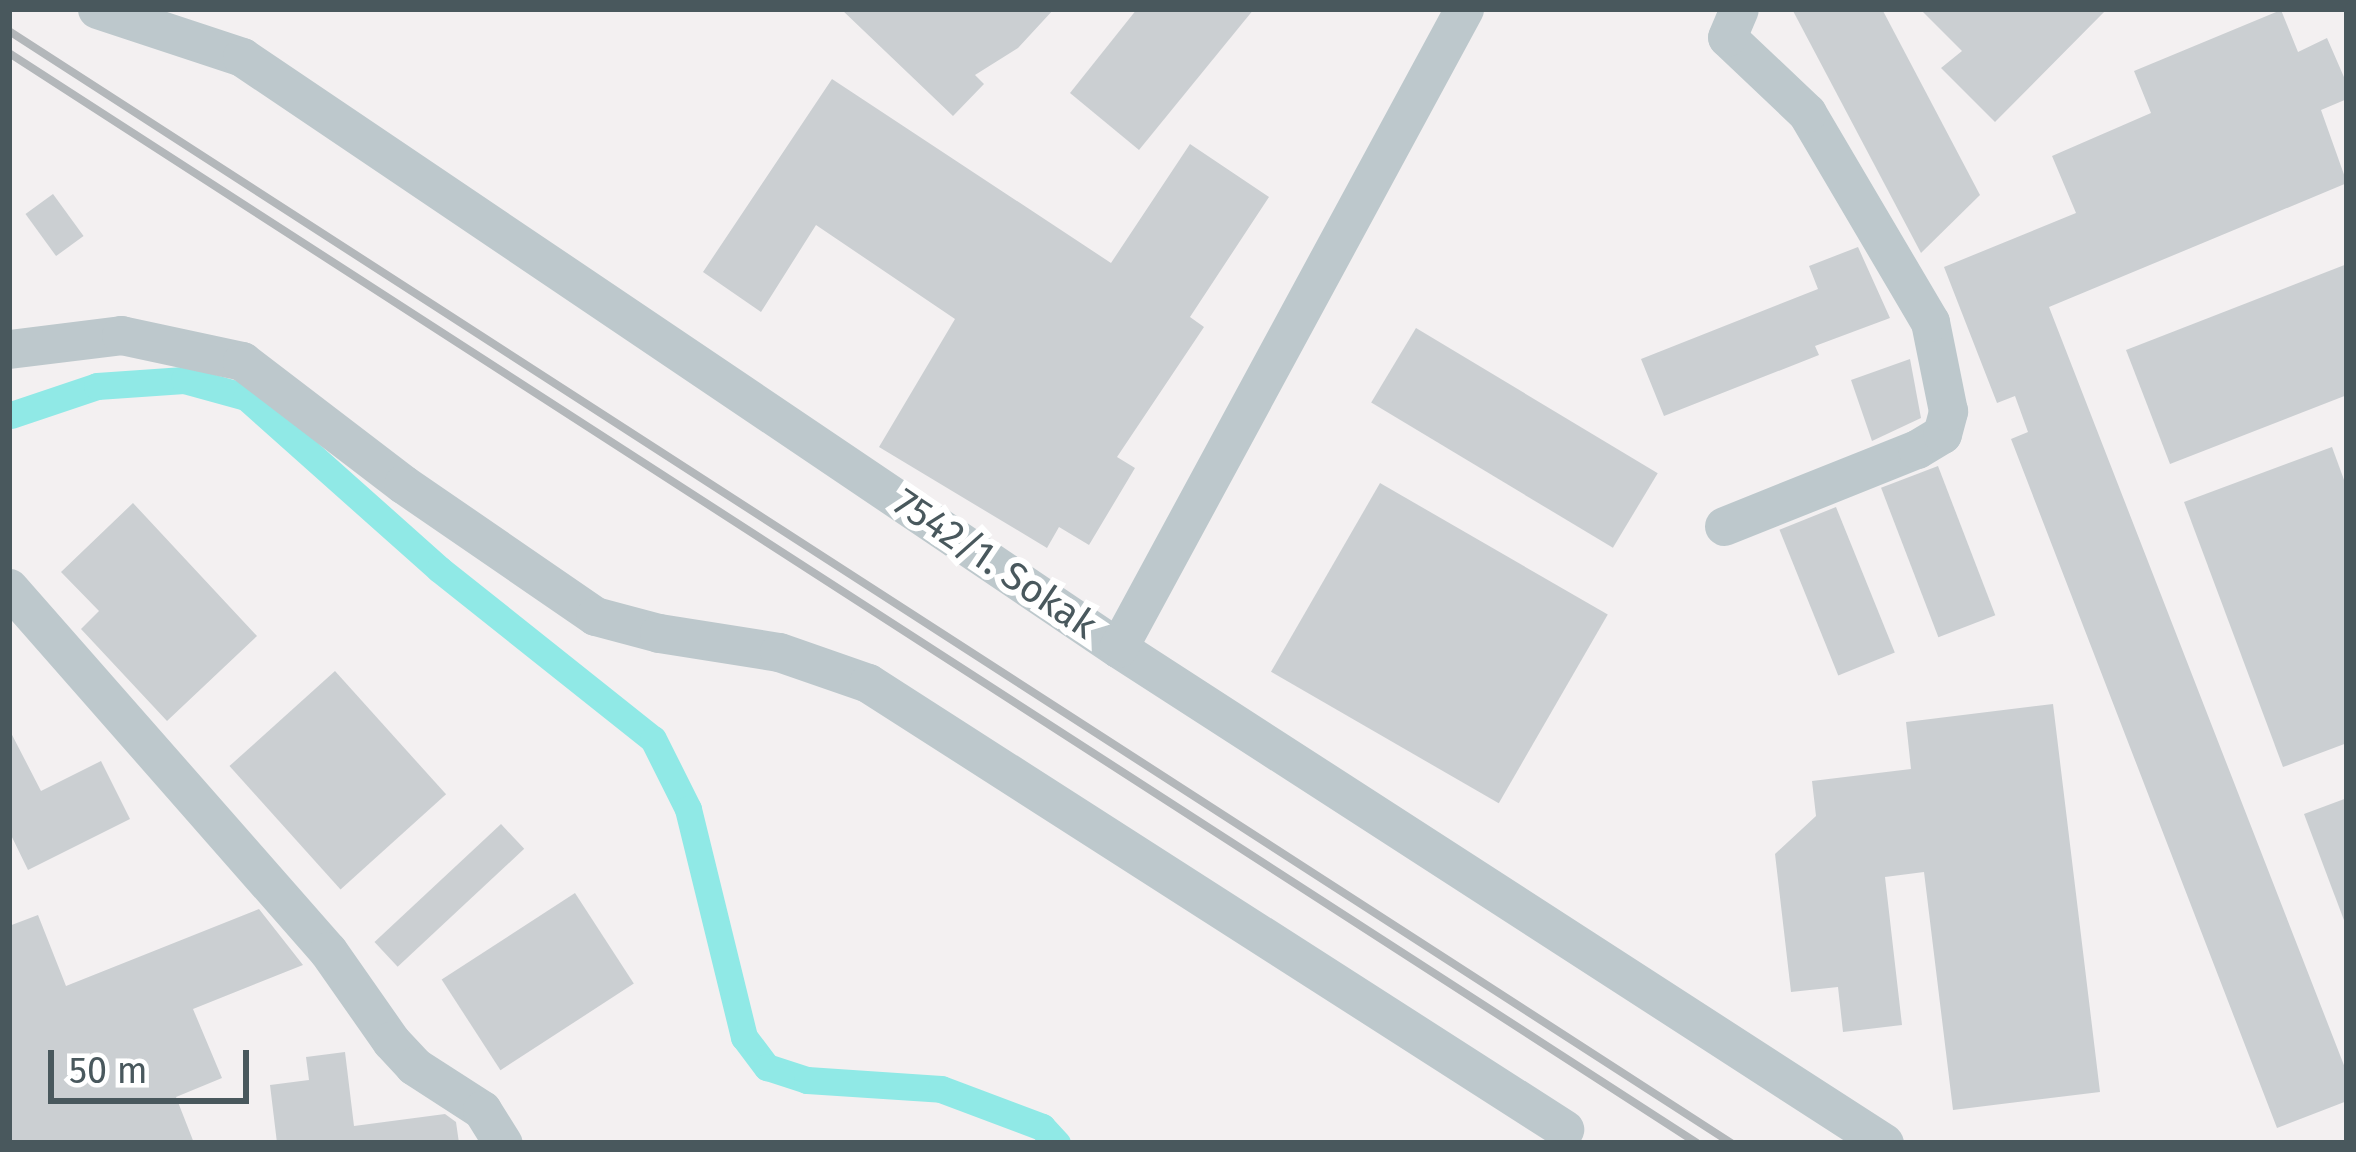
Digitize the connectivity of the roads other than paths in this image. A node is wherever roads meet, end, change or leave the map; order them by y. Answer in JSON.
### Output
{"nodes":[{"id":1,"x":97,"y":9,"type":"edge"},
{"id":2,"x":1464,"y":9,"type":"edge"},
{"id":3,"x":1739,"y":9,"type":"edge"},
{"id":4,"x":9,"y":349,"type":"edge"},
{"id":5,"x":1724,"y":526,"type":"dead end"},
{"id":6,"x":9,"y":588,"type":"edge"},
{"id":7,"x":1118,"y":648,"type":"junction"},
{"id":8,"x":1564,"y":1129,"type":"dead end"},
{"id":9,"x":503,"y":1143,"type":"edge"},
{"id":10,"x":1884,"y":1143,"type":"edge"}],
"edges":[{"from":1,"to":7,"type":"street","name":"7542/1. Sokak"},
{"from":2,"to":7,"type":"street"},
{"from":3,"to":5,"type":"street"},
{"from":4,"to":8,"type":"street"},
{"from":6,"to":9,"type":"street"},
{"from":7,"to":10,"type":"street","name":"7542/1. Sokak"}]}
